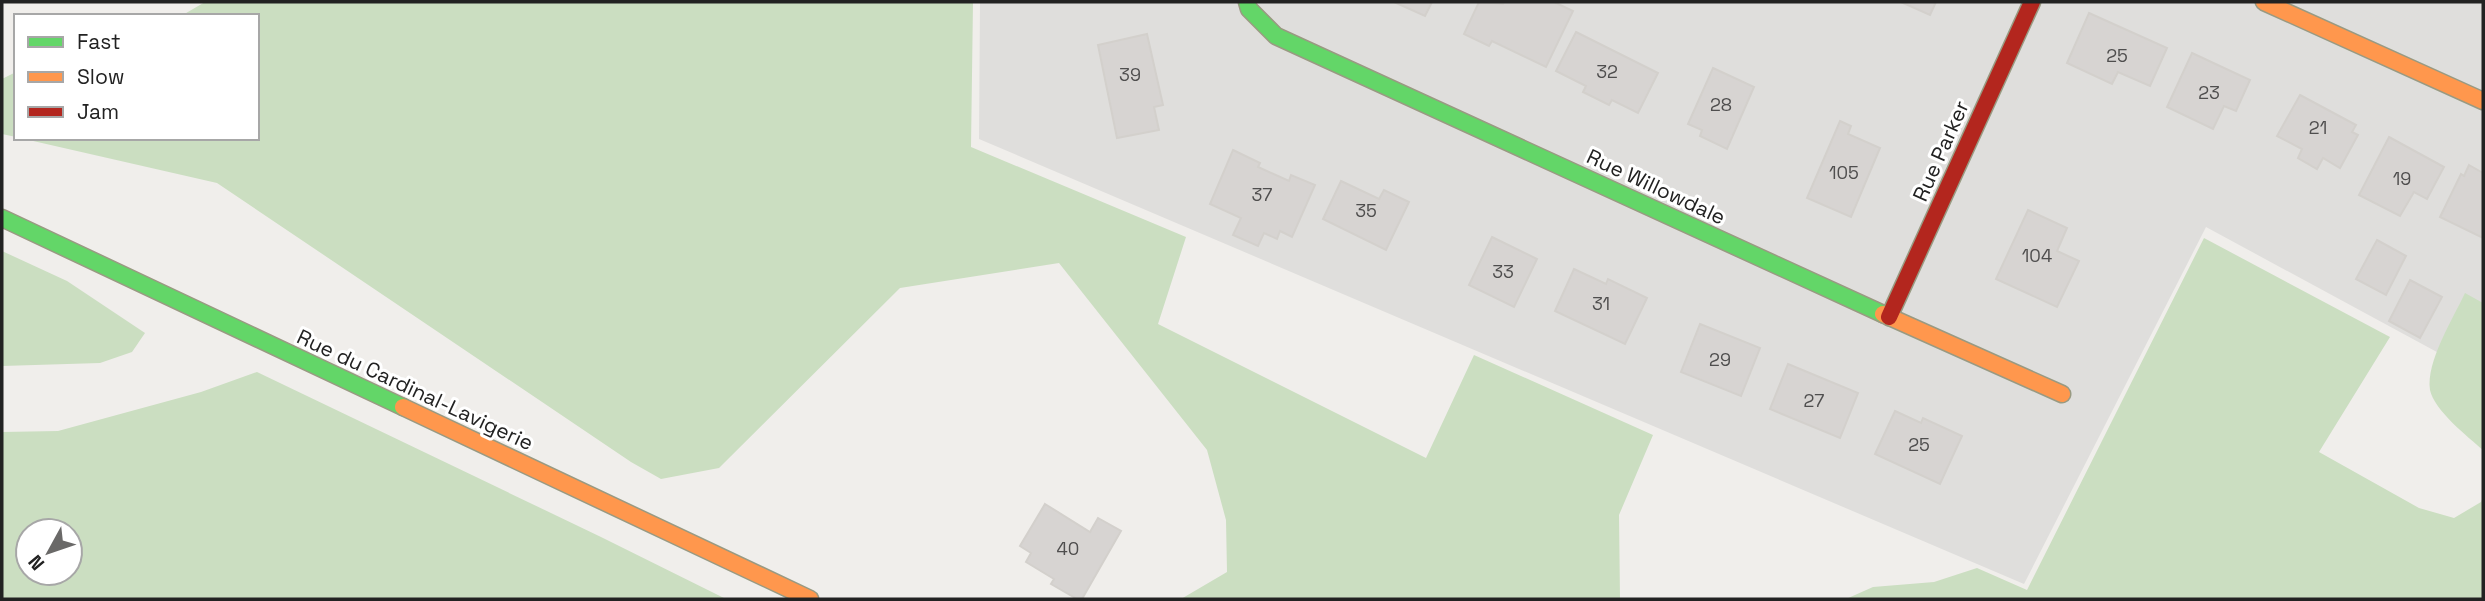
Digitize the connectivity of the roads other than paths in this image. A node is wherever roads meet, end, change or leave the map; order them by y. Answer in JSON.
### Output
{"nodes":[{"id":1,"x":1247,"y":2,"type":"edge"},
{"id":2,"x":2032,"y":2,"type":"edge"},
{"id":3,"x":2264,"y":2,"type":"edge"},
{"id":4,"x":2483,"y":101,"type":"edge"},
{"id":5,"x":2,"y":218,"type":"edge"},
{"id":6,"x":1889,"y":317,"type":"junction"},
{"id":7,"x":2062,"y":394,"type":"dead end"},
{"id":8,"x":810,"y":599,"type":"edge"}],
"edges":[{"from":1,"to":6,"type":"street","name":"Rue Willowdale"},
{"from":2,"to":6,"type":"street","name":"Rue Parker"},
{"from":3,"to":4,"type":"street"},
{"from":5,"to":8,"type":"street","name":"Rue du Cardinal-Lavigerie"},
{"from":6,"to":7,"type":"street","name":"Rue Willowdale"}]}
